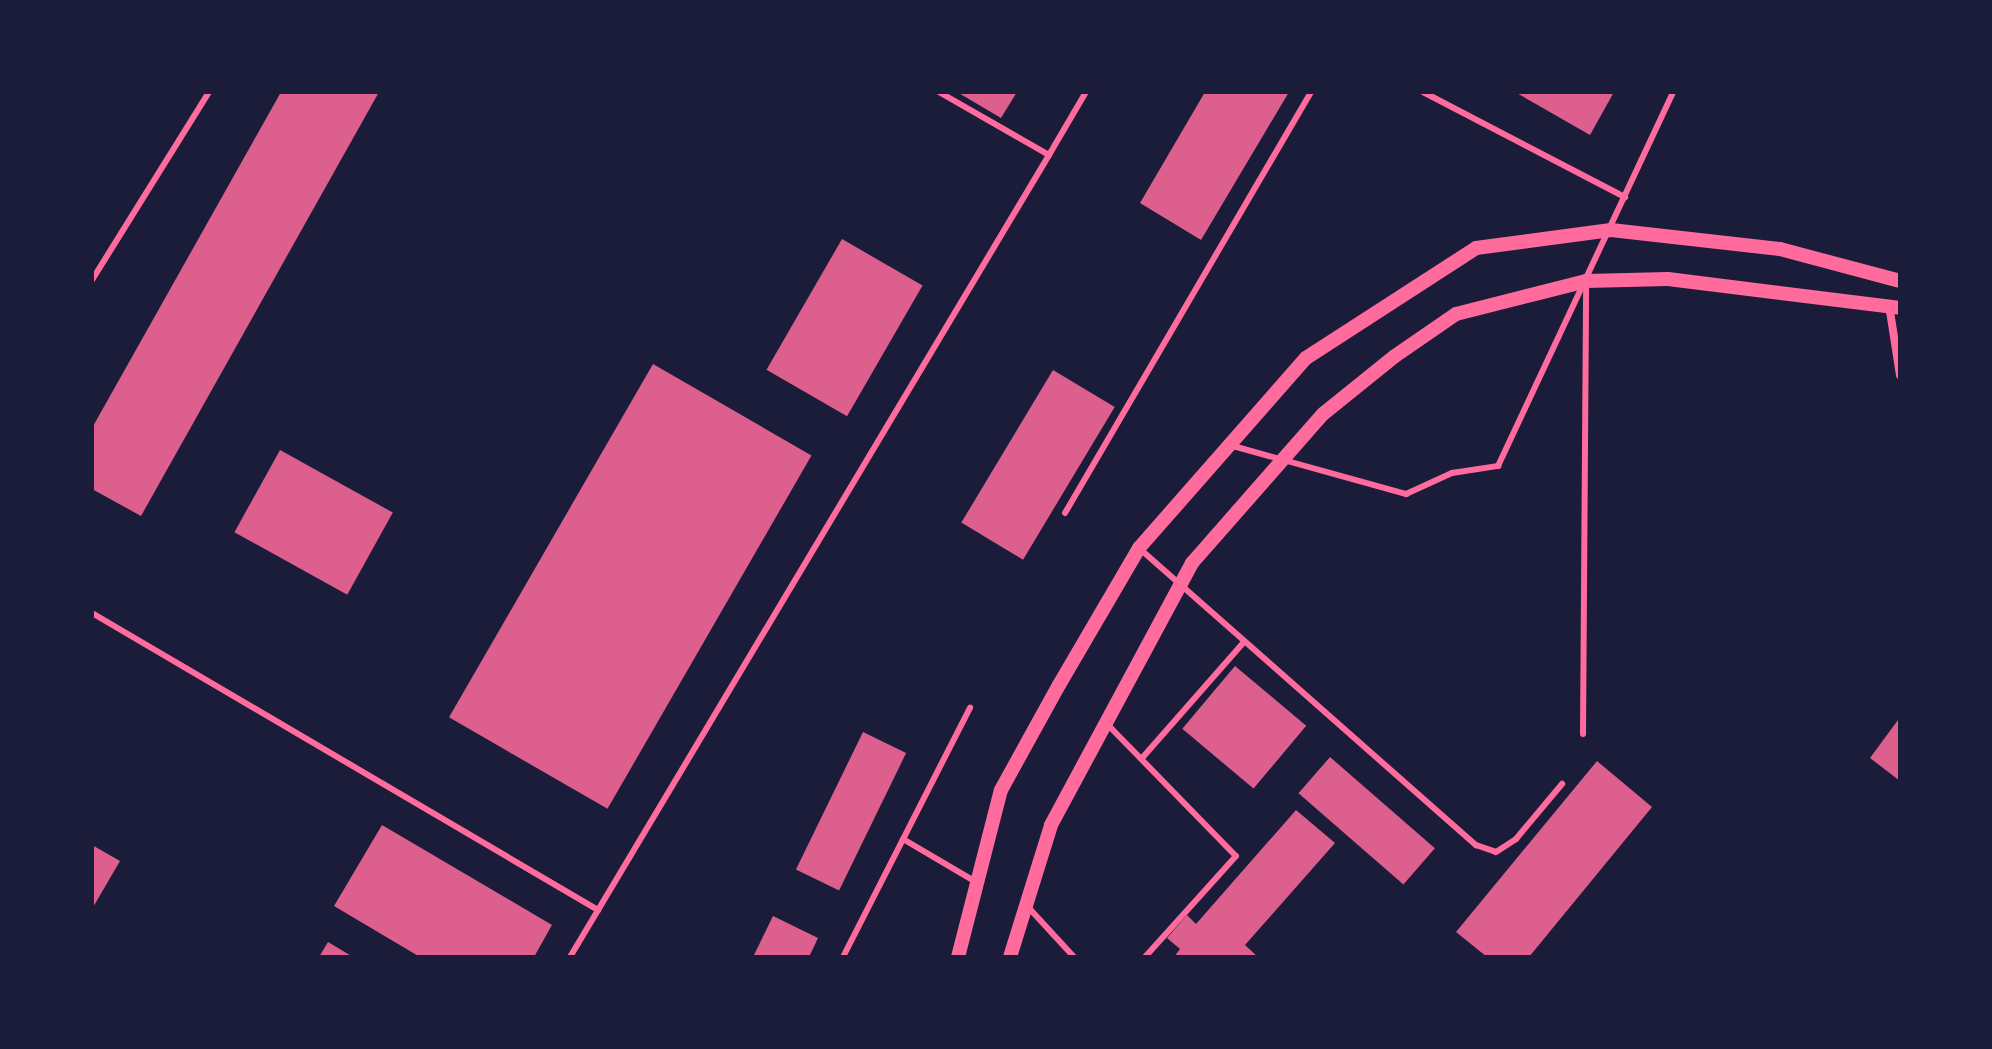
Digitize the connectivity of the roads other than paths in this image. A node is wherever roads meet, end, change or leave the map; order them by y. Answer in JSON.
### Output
{"nodes":[{"id":1,"x":209,"y":92,"type":"edge"},
{"id":2,"x":939,"y":92,"type":"edge"},
{"id":3,"x":1086,"y":92,"type":"edge"},
{"id":4,"x":1311,"y":92,"type":"edge"},
{"id":5,"x":1423,"y":92,"type":"edge"},
{"id":6,"x":1673,"y":92,"type":"edge"},
{"id":7,"x":1049,"y":155,"type":"junction"},
{"id":8,"x":1625,"y":197,"type":"junction"},
{"id":9,"x":1611,"y":230,"type":"junction"},
{"id":10,"x":1899,"y":277,"type":"edge"},
{"id":11,"x":92,"y":280,"type":"edge"},
{"id":12,"x":1586,"y":281,"type":"junction"},
{"id":13,"x":1895,"y":306,"type":"edge"},
{"id":14,"x":1900,"y":375,"type":"edge"},
{"id":15,"x":1225,"y":444,"type":"junction"},
{"id":16,"x":1286,"y":461,"type":"junction"},
{"id":17,"x":1065,"y":513,"type":"dead end"},
{"id":18,"x":1139,"y":548,"type":"junction"},
{"id":19,"x":1179,"y":585,"type":"junction"},
{"id":20,"x":92,"y":613,"type":"edge"},
{"id":21,"x":1244,"y":642,"type":"junction"},
{"id":22,"x":970,"y":708,"type":"dead end"},
{"id":23,"x":1102,"y":720,"type":"junction"},
{"id":24,"x":1583,"y":734,"type":"dead end"},
{"id":25,"x":1143,"y":757,"type":"junction"},
{"id":26,"x":1562,"y":784,"type":"dead end"},
{"id":27,"x":903,"y":839,"type":"junction"},
{"id":28,"x":976,"y":882,"type":"junction"},
{"id":29,"x":1023,"y":901,"type":"junction"},
{"id":30,"x":598,"y":910,"type":"junction"},
{"id":31,"x":570,"y":957,"type":"edge"},
{"id":32,"x":843,"y":957,"type":"edge"},
{"id":33,"x":958,"y":957,"type":"edge"},
{"id":34,"x":1010,"y":957,"type":"edge"},
{"id":35,"x":1074,"y":957,"type":"edge"},
{"id":36,"x":1145,"y":957,"type":"edge"}],
"edges":[{"from":1,"to":11,"type":"lane"},
{"from":2,"to":7,"type":"lane"},
{"from":3,"to":7,"type":"lane"},
{"from":4,"to":17,"type":"lane"},
{"from":5,"to":8,"type":"lane"},
{"from":6,"to":8,"type":"lane"},
{"from":7,"to":30,"type":"lane"},
{"from":8,"to":9,"type":"lane"},
{"from":9,"to":10,"type":"street"},
{"from":9,"to":12,"type":"lane"},
{"from":9,"to":15,"type":"street"},
{"from":10,"to":13,"type":"street"},
{"from":12,"to":13,"type":"street"},
{"from":12,"to":16,"type":"street"},
{"from":12,"to":16,"type":"lane"},
{"from":12,"to":24,"type":"lane"},
{"from":13,"to":14,"type":"street"},
{"from":15,"to":16,"type":"lane"},
{"from":15,"to":18,"type":"street"},
{"from":16,"to":19,"type":"street"},
{"from":18,"to":19,"type":"lane"},
{"from":18,"to":28,"type":"street"},
{"from":19,"to":21,"type":"lane"},
{"from":19,"to":23,"type":"street"},
{"from":20,"to":30,"type":"lane"},
{"from":21,"to":25,"type":"lane"},
{"from":21,"to":26,"type":"lane"},
{"from":22,"to":27,"type":"lane"},
{"from":23,"to":25,"type":"lane"},
{"from":23,"to":29,"type":"street"},
{"from":25,"to":36,"type":"lane"},
{"from":27,"to":28,"type":"lane"},
{"from":27,"to":32,"type":"lane"},
{"from":28,"to":33,"type":"street"},
{"from":29,"to":34,"type":"street"},
{"from":29,"to":35,"type":"lane"},
{"from":30,"to":31,"type":"lane"}]}
